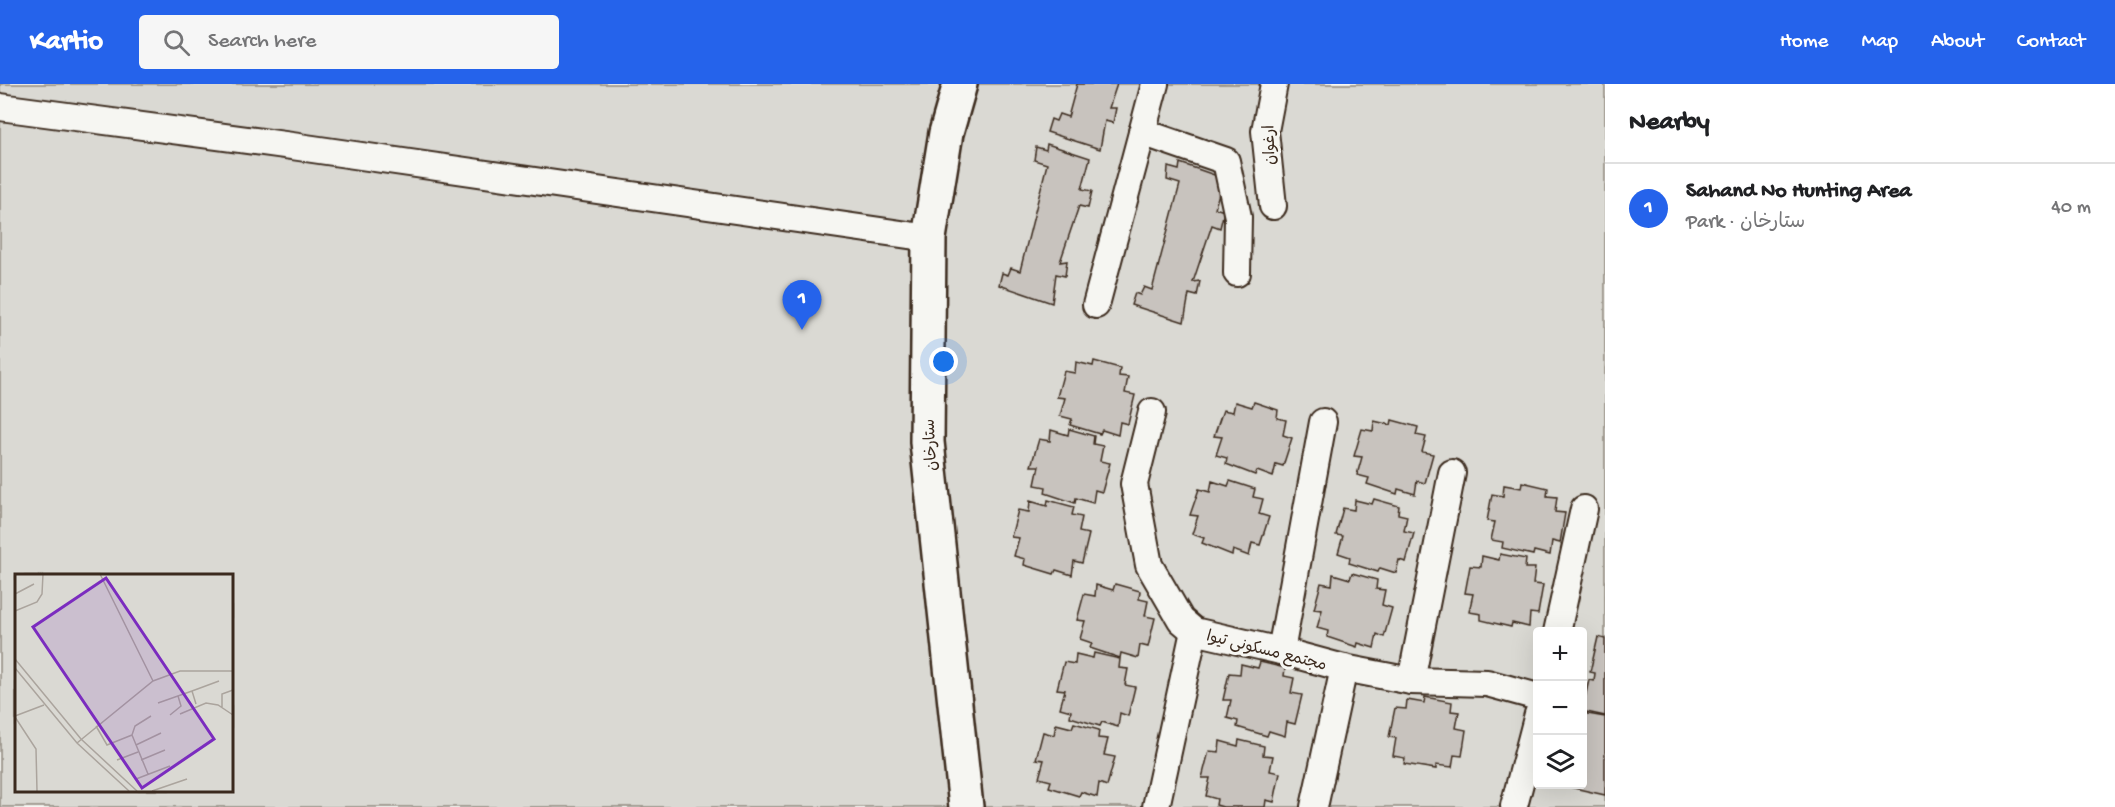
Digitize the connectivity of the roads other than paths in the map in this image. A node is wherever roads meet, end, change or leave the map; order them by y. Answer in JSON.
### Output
{"nodes":[{"id":1,"x":960,"y":84,"type":"edge"},
{"id":2,"x":1155,"y":84,"type":"edge"},
{"id":3,"x":1274,"y":84,"type":"edge"},
{"id":4,"x":0,"y":107,"type":"edge"},
{"id":5,"x":1142,"y":132,"type":"junction"},
{"id":6,"x":1273,"y":206,"type":"dead end"},
{"id":7,"x":929,"y":238,"type":"junction"},
{"id":8,"x":1237,"y":273,"type":"dead end"},
{"id":9,"x":1096,"y":305,"type":"dead end"},
{"id":10,"x":1152,"y":412,"type":"dead end"},
{"id":11,"x":1323,"y":422,"type":"dead end"},
{"id":12,"x":1452,"y":473,"type":"dead end"},
{"id":13,"x":1584,"y":509,"type":"dead end"},
{"id":14,"x":1558,"y":627,"type":"edge"},
{"id":15,"x":1194,"y":631,"type":"junction"},
{"id":16,"x":1281,"y":651,"type":"junction"},
{"id":17,"x":1344,"y":668,"type":"junction"},
{"id":18,"x":1411,"y":681,"type":"junction"},
{"id":19,"x":1533,"y":696,"type":"edge"},
{"id":20,"x":1533,"y":733,"type":"edge"},
{"id":21,"x":1514,"y":806,"type":"edge"},
{"id":22,"x":966,"y":807,"type":"edge"},
{"id":23,"x":1156,"y":807,"type":"edge"},
{"id":24,"x":1314,"y":807,"type":"edge"}],
"edges":[{"from":1,"to":7,"type":"street","name":"ستارخان"},
{"from":2,"to":5,"type":"street"},
{"from":3,"to":6,"type":"street","name":"ارغوان"},
{"from":4,"to":7,"type":"street"},
{"from":5,"to":8,"type":"street"},
{"from":5,"to":9,"type":"street"},
{"from":7,"to":22,"type":"street","name":"ستارخان"},
{"from":10,"to":15,"type":"street","name":"مجتمع مسکونی تیوا"},
{"from":11,"to":16,"type":"street"},
{"from":12,"to":18,"type":"street"},
{"from":13,"to":14,"type":"street"},
{"from":15,"to":16,"type":"street","name":"مجتمع مسکونی تیوا"},
{"from":15,"to":23,"type":"street"},
{"from":16,"to":17,"type":"street","name":"مجتمع مسکونی تیوا"},
{"from":17,"to":18,"type":"street","name":"مجتمع مسکونی تیوا"},
{"from":17,"to":24,"type":"street"},
{"from":18,"to":19,"type":"street","name":"مجتمع مسکونی تیوا"},
{"from":20,"to":21,"type":"street"}]}
